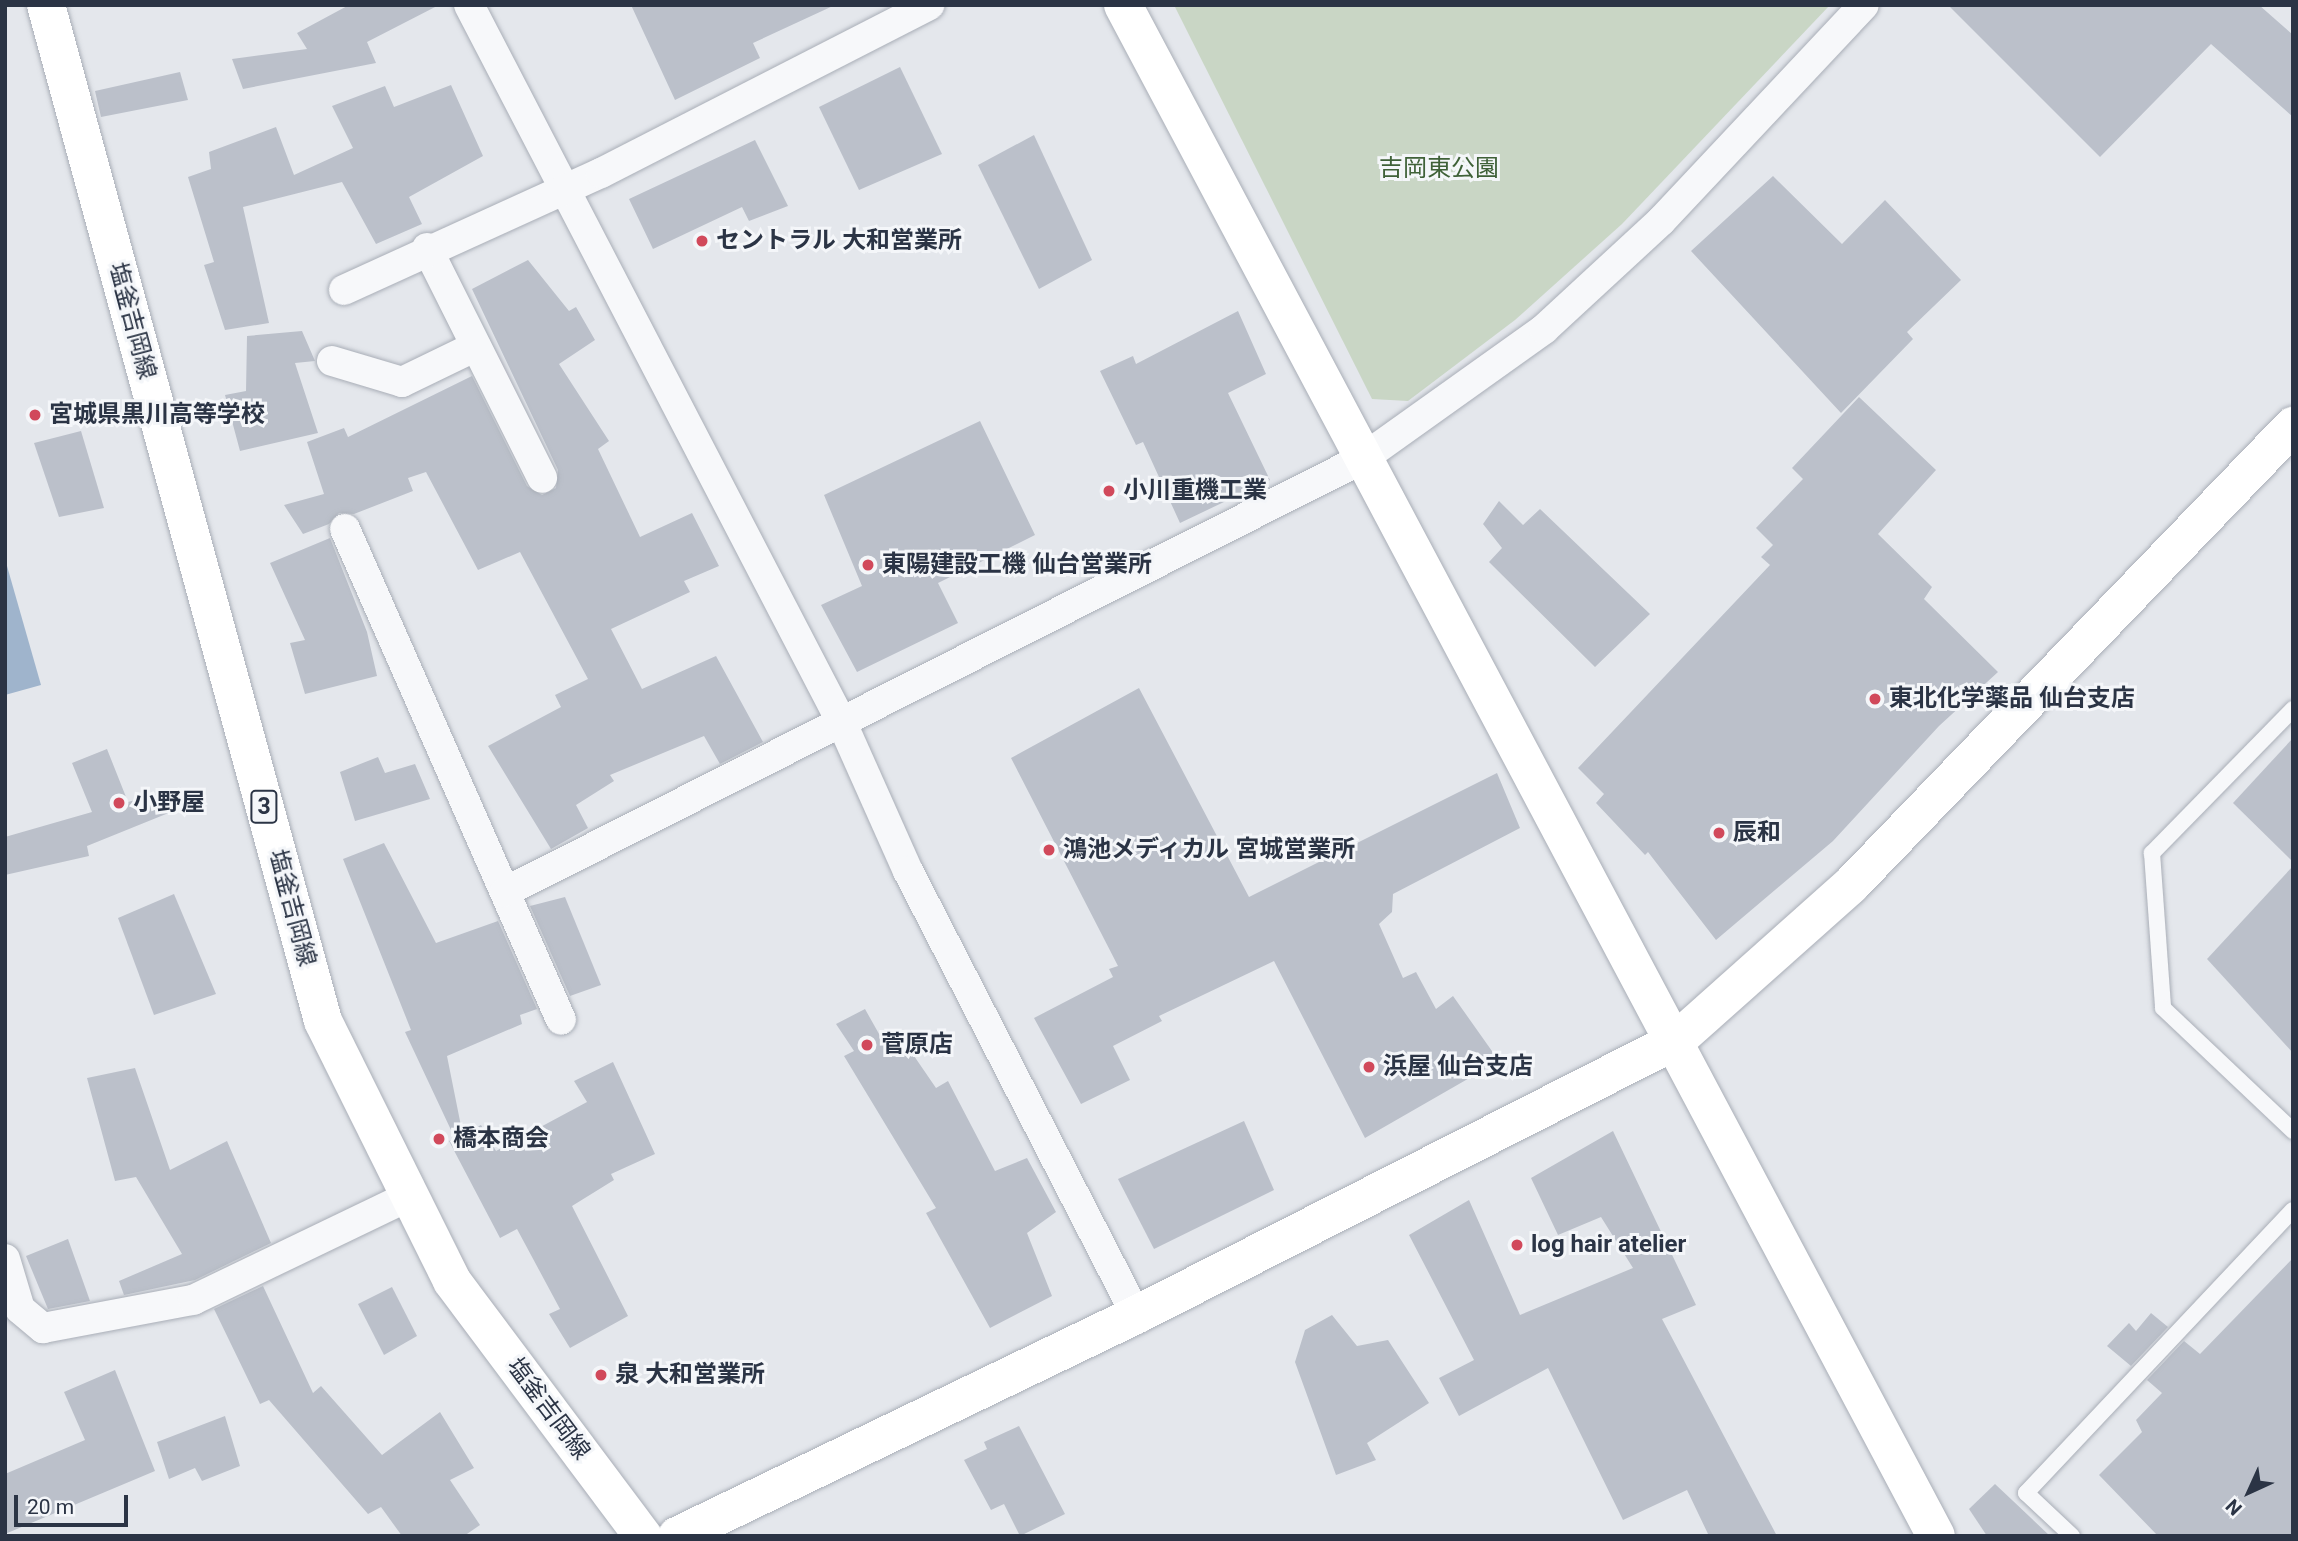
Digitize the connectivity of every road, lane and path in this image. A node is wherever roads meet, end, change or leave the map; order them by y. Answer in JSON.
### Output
{"nodes":[{"id":1,"x":46,"y":5,"type":"edge"},
{"id":2,"x":469,"y":5,"type":"edge"},
{"id":3,"x":929,"y":5,"type":"edge"},
{"id":4,"x":1123,"y":5,"type":"edge"},
{"id":5,"x":1864,"y":5,"type":"edge"},
{"id":6,"x":562,"y":191,"type":"junction"},
{"id":7,"x":427,"y":248,"type":"junction"},
{"id":8,"x":344,"y":290,"type":"dead end"},
{"id":9,"x":476,"y":346,"type":"junction"},
{"id":10,"x":332,"y":361,"type":"dead end"},
{"id":11,"x":2293,"y":426,"type":"edge"},
{"id":12,"x":1362,"y":459,"type":"junction"},
{"id":13,"x":542,"y":478,"type":"dead end"},
{"id":14,"x":345,"y":528,"type":"dead end"},
{"id":15,"x":2293,"y":709,"type":"edge"},
{"id":16,"x":842,"y":723,"type":"junction"},
{"id":17,"x":505,"y":892,"type":"junction"},
{"id":18,"x":561,"y":1020,"type":"dead end"},
{"id":19,"x":1677,"y":1040,"type":"junction"},
{"id":20,"x":2293,"y":1131,"type":"edge"},
{"id":21,"x":409,"y":1196,"type":"junction"},
{"id":22,"x":2293,"y":1210,"type":"edge"},
{"id":23,"x":5,"y":1259,"type":"edge"},
{"id":24,"x":1136,"y":1315,"type":"junction"},
{"id":25,"x":643,"y":1536,"type":"edge"},
{"id":26,"x":677,"y":1536,"type":"edge"},
{"id":27,"x":1936,"y":1536,"type":"edge"},
{"id":28,"x":2072,"y":1536,"type":"edge"}],
"edges":[{"from":1,"to":21,"type":"street","name":"塩釜吉岡線","number":"3"},
{"from":2,"to":6,"type":"street"},
{"from":3,"to":6,"type":"street"},
{"from":4,"to":12,"type":"street"},
{"from":5,"to":12,"type":"street"},
{"from":6,"to":7,"type":"street"},
{"from":6,"to":16,"type":"street"},
{"from":7,"to":8,"type":"street"},
{"from":7,"to":9,"type":"street"},
{"from":9,"to":10,"type":"street"},
{"from":9,"to":13,"type":"street"},
{"from":11,"to":19,"type":"street"},
{"from":12,"to":16,"type":"street"},
{"from":12,"to":19,"type":"street"},
{"from":14,"to":17,"type":"street"},
{"from":15,"to":20,"type":"lane"},
{"from":16,"to":17,"type":"street"},
{"from":16,"to":24,"type":"street"},
{"from":17,"to":18,"type":"street"},
{"from":19,"to":24,"type":"street"},
{"from":19,"to":27,"type":"street"},
{"from":21,"to":23,"type":"street"},
{"from":21,"to":25,"type":"street","name":"塩釜吉岡線","number":"3"},
{"from":22,"to":28,"type":"lane"},
{"from":24,"to":26,"type":"street"}]}
